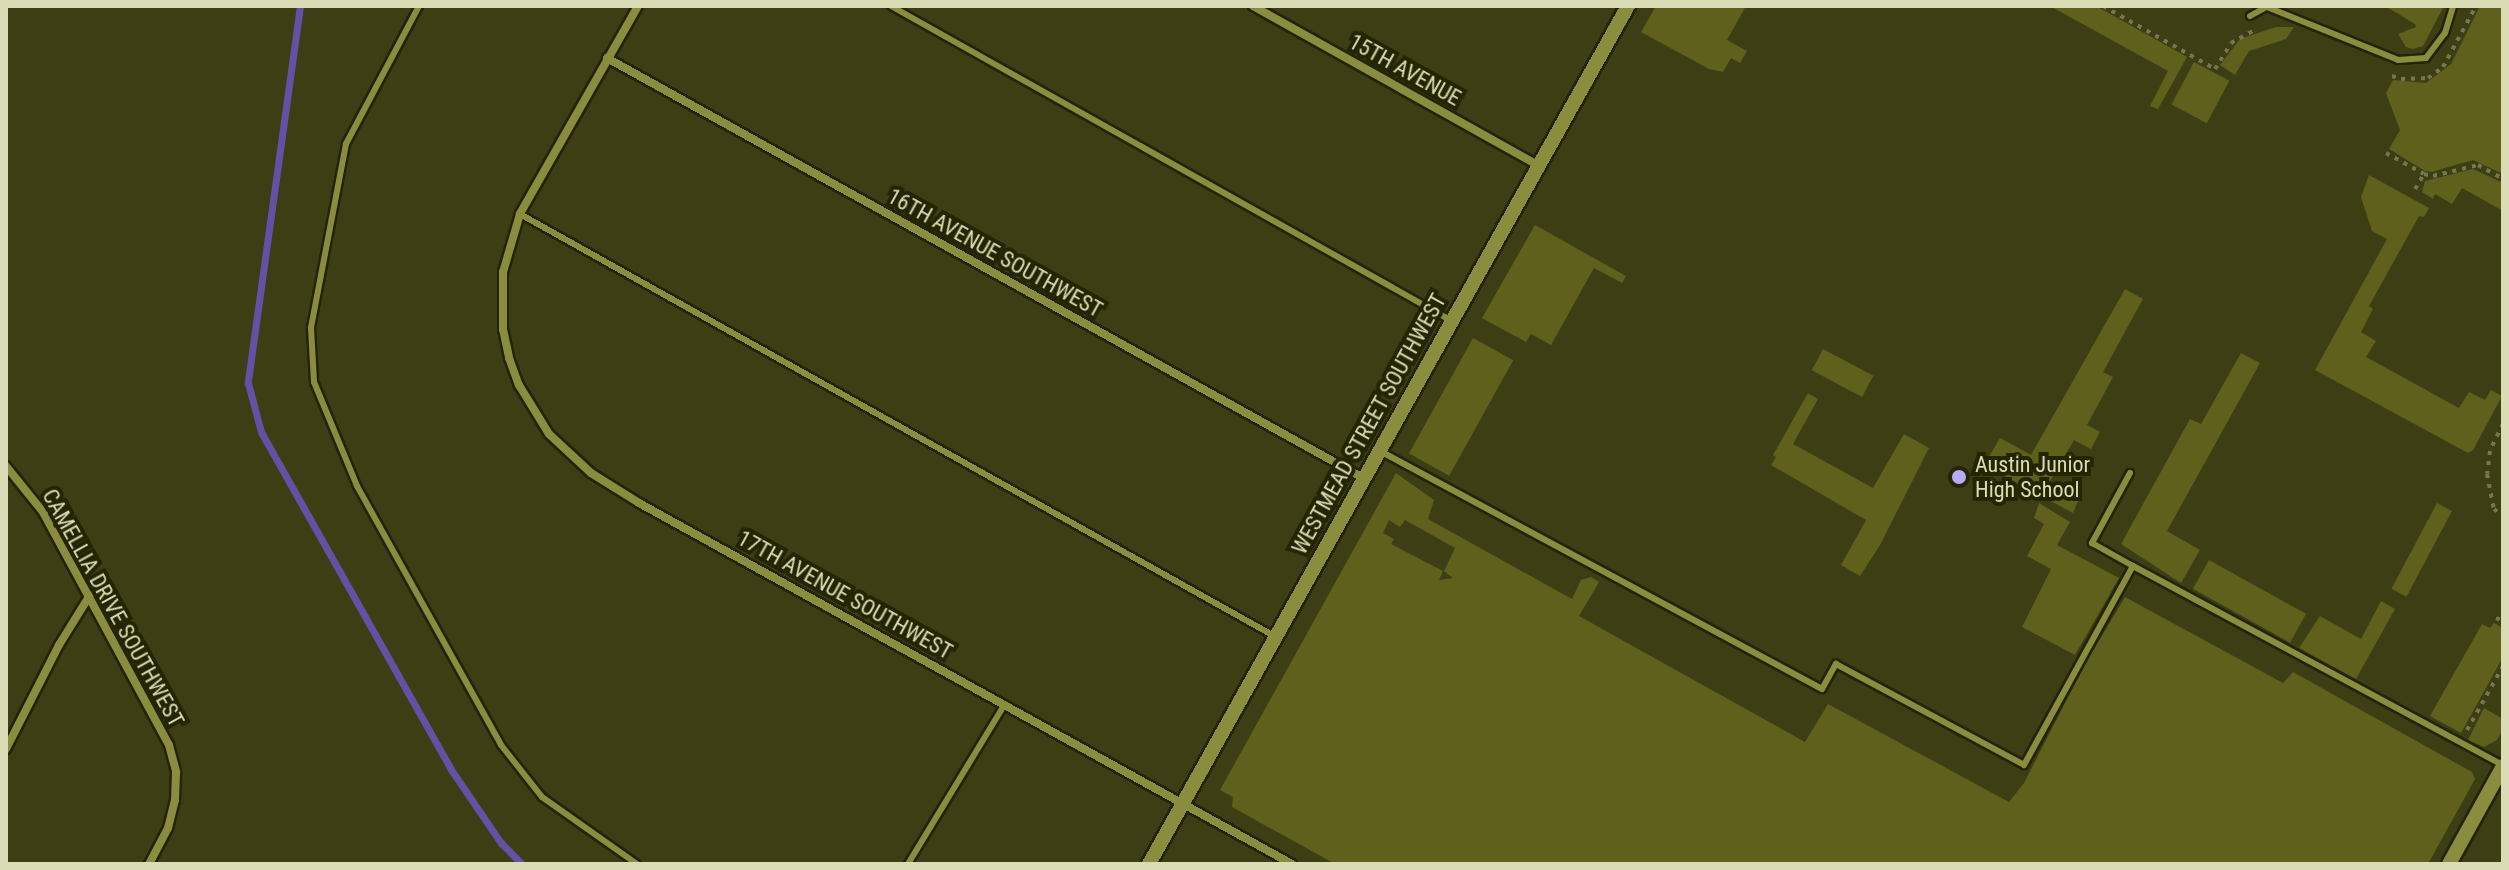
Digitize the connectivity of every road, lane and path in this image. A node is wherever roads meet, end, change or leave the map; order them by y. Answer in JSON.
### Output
{"nodes":[{"id":1,"x":419,"y":6,"type":"edge"},
{"id":2,"x":638,"y":6,"type":"edge"},
{"id":3,"x":891,"y":6,"type":"edge"},
{"id":4,"x":1253,"y":6,"type":"edge"},
{"id":5,"x":1628,"y":6,"type":"edge"},
{"id":6,"x":2103,"y":6,"type":"edge"},
{"id":7,"x":2267,"y":6,"type":"edge"},
{"id":8,"x":2453,"y":6,"type":"edge"},
{"id":9,"x":2476,"y":6,"type":"edge"},
{"id":10,"x":2250,"y":16,"type":"dead end"},
{"id":11,"x":2257,"y":30,"type":"dead end"},
{"id":12,"x":607,"y":58,"type":"junction"},
{"id":13,"x":2384,"y":73,"type":"dead end"},
{"id":14,"x":2386,"y":153,"type":"dead end"},
{"id":15,"x":1539,"y":166,"type":"junction"},
{"id":16,"x":2424,"y":174,"type":"junction"},
{"id":17,"x":2503,"y":179,"type":"edge"},
{"id":18,"x":2415,"y":189,"type":"dead end"},
{"id":19,"x":520,"y":214,"type":"junction"},
{"id":20,"x":1452,"y":321,"type":"junction"},
{"id":21,"x":2503,"y":424,"type":"edge"},
{"id":22,"x":1380,"y":451,"type":"junction"},
{"id":23,"x":6,"y":466,"type":"edge"},
{"id":24,"x":2130,"y":473,"type":"dead end"},
{"id":25,"x":1365,"y":479,"type":"junction"},
{"id":26,"x":2503,"y":516,"type":"edge"},
{"id":27,"x":2133,"y":566,"type":"junction"},
{"id":28,"x":90,"y":595,"type":"junction"},
{"id":29,"x":2496,"y":618,"type":"dead end"},
{"id":30,"x":2503,"y":621,"type":"edge"},
{"id":31,"x":1276,"y":637,"type":"junction"},
{"id":32,"x":2503,"y":666,"type":"edge"},
{"id":33,"x":1005,"y":704,"type":"junction"},
{"id":34,"x":2460,"y":742,"type":"junction"},
{"id":35,"x":6,"y":749,"type":"edge"},
{"id":36,"x":2503,"y":766,"type":"edge"},
{"id":37,"x":1184,"y":802,"type":"junction"},
{"id":38,"x":149,"y":864,"type":"edge"},
{"id":39,"x":637,"y":864,"type":"edge"},
{"id":40,"x":908,"y":864,"type":"edge"},
{"id":41,"x":1149,"y":864,"type":"edge"},
{"id":42,"x":1292,"y":864,"type":"edge"},
{"id":43,"x":2449,"y":864,"type":"edge"}],
"edges":[{"from":1,"to":39,"type":"lane"},
{"from":2,"to":12,"type":"street","name":"17TH AVENUE SOUTHWEST"},
{"from":3,"to":20,"type":"lane"},
{"from":4,"to":15,"type":"street","name":"15TH AVENUE"},
{"from":5,"to":15,"type":"street","name":"WESTMEAD STREET SOUTHWEST"},
{"from":6,"to":11,"type":"path"},
{"from":7,"to":8,"type":"lane"},
{"from":7,"to":10,"type":"lane"},
{"from":9,"to":13,"type":"path"},
{"from":12,"to":19,"type":"street","name":"17TH AVENUE SOUTHWEST"},
{"from":12,"to":25,"type":"street","name":"16TH AVENUE SOUTHWEST"},
{"from":14,"to":16,"type":"path"},
{"from":15,"to":20,"type":"street","name":"WESTMEAD STREET SOUTHWEST"},
{"from":16,"to":17,"type":"path"},
{"from":16,"to":18,"type":"path"},
{"from":19,"to":31,"type":"lane"},
{"from":19,"to":33,"type":"street","name":"17TH AVENUE SOUTHWEST"},
{"from":20,"to":22,"type":"street","name":"WESTMEAD STREET SOUTHWEST"},
{"from":21,"to":26,"type":"path"},
{"from":22,"to":25,"type":"street","name":"WESTMEAD STREET SOUTHWEST"},
{"from":22,"to":27,"type":"lane"},
{"from":23,"to":28,"type":"street","name":"CAMELLIA DRIVE SOUTHWEST"},
{"from":24,"to":27,"type":"lane"},
{"from":25,"to":31,"type":"street","name":"WESTMEAD STREET SOUTHWEST"},
{"from":27,"to":34,"type":"lane"},
{"from":28,"to":35,"type":"street"},
{"from":28,"to":38,"type":"street","name":"CAMELLIA DRIVE SOUTHWEST"},
{"from":29,"to":30,"type":"path"},
{"from":31,"to":37,"type":"street","name":"WESTMEAD STREET SOUTHWEST"},
{"from":32,"to":34,"type":"path"},
{"from":33,"to":37,"type":"street","name":"17TH AVENUE SOUTHWEST"},
{"from":33,"to":40,"type":"lane"},
{"from":34,"to":36,"type":"lane"},
{"from":36,"to":43,"type":"street"},
{"from":37,"to":41,"type":"street","name":"WESTMEAD STREET SOUTHWEST"},
{"from":37,"to":42,"type":"street","name":"17TH AVENUE SOUTHWEST"}]}
